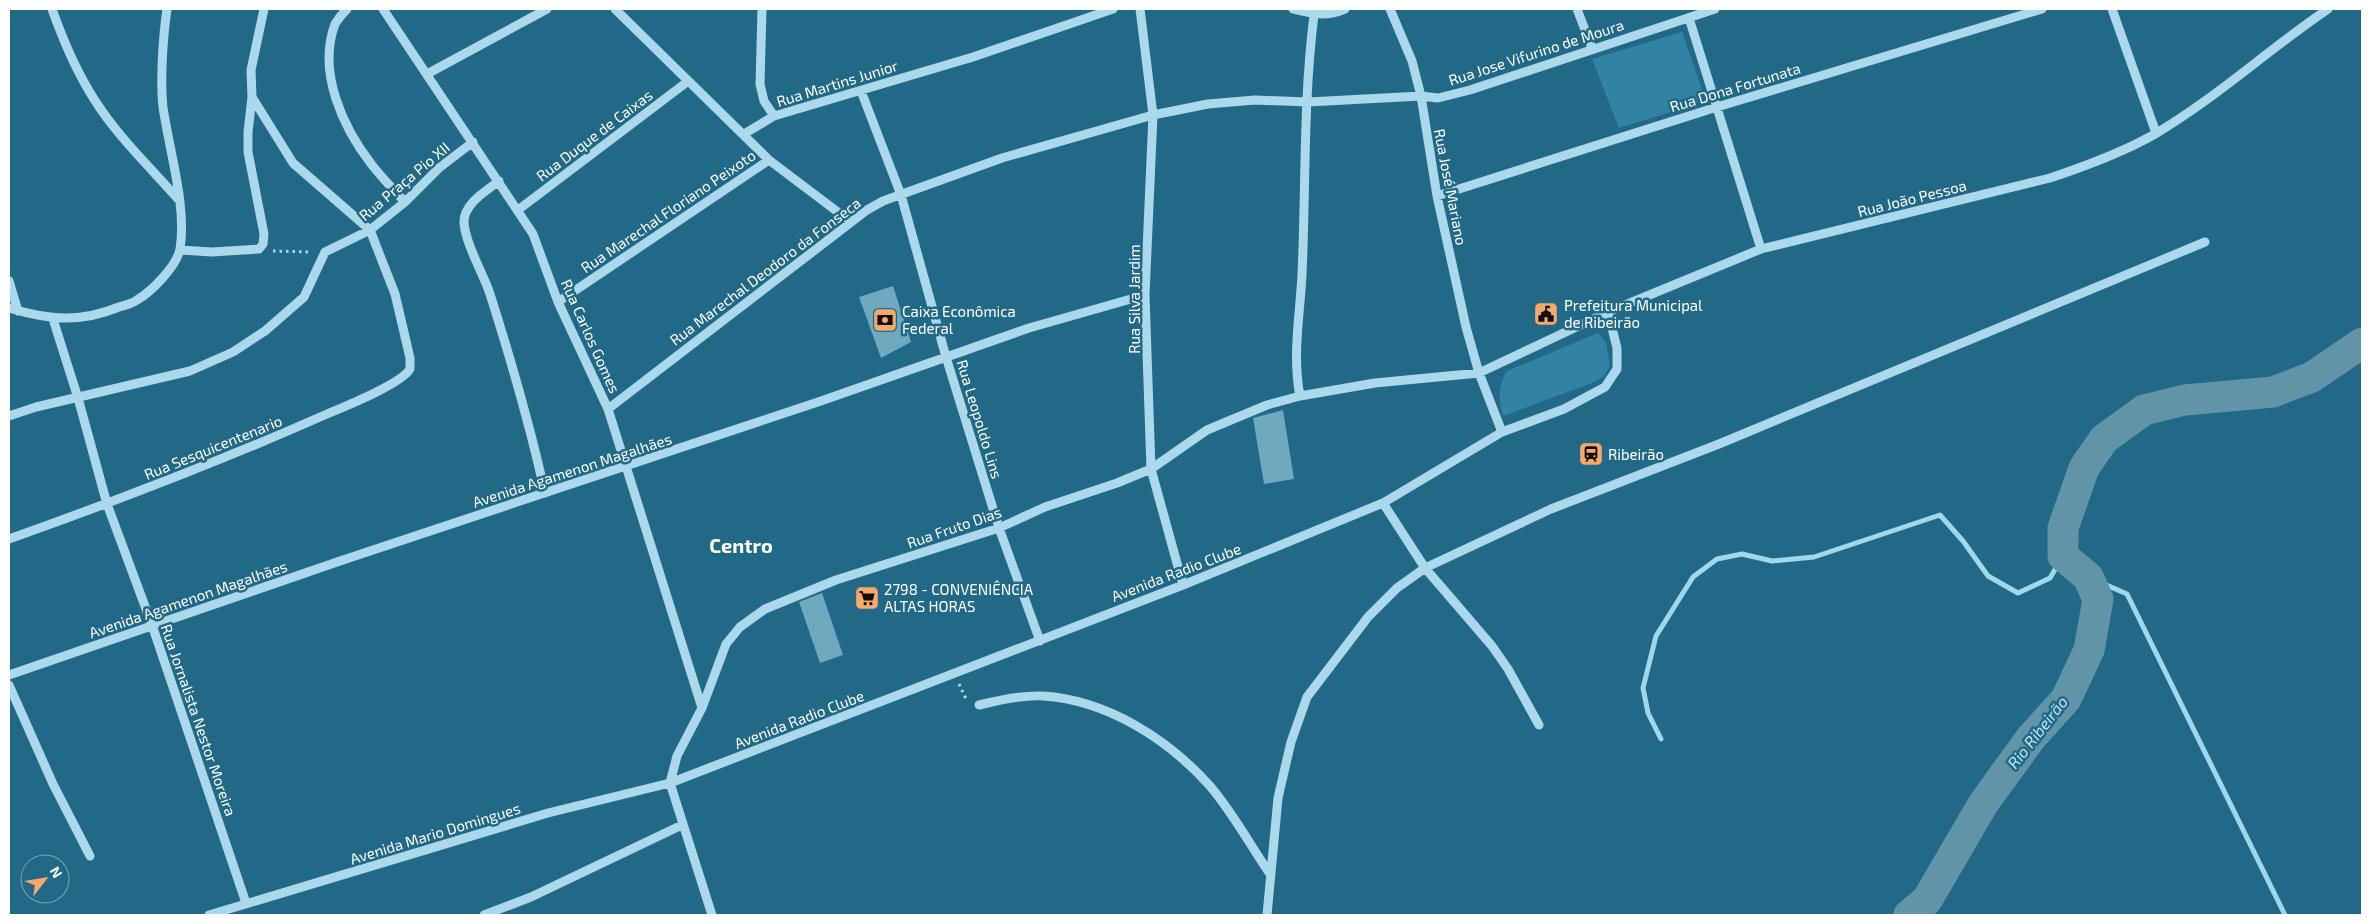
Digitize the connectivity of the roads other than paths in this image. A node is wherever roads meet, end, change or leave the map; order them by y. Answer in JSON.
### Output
{"nodes":[{"id":1,"x":52,"y":9,"type":"edge"},
{"id":2,"x":167,"y":9,"type":"edge"},
{"id":3,"x":264,"y":9,"type":"edge"},
{"id":4,"x":347,"y":9,"type":"edge"},
{"id":5,"x":383,"y":9,"type":"edge"},
{"id":6,"x":547,"y":9,"type":"edge"},
{"id":7,"x":615,"y":9,"type":"edge"},
{"id":8,"x":762,"y":9,"type":"edge"},
{"id":9,"x":1113,"y":9,"type":"edge"},
{"id":10,"x":1140,"y":9,"type":"edge"},
{"id":11,"x":1293,"y":9,"type":"edge"},
{"id":12,"x":1345,"y":9,"type":"edge"},
{"id":13,"x":1390,"y":9,"type":"edge"},
{"id":14,"x":1577,"y":9,"type":"edge"},
{"id":15,"x":1715,"y":9,"type":"edge"},
{"id":16,"x":2042,"y":9,"type":"edge"},
{"id":17,"x":2112,"y":9,"type":"edge"},
{"id":18,"x":2328,"y":9,"type":"edge"},
{"id":19,"x":1314,"y":15,"type":"junction"},
{"id":20,"x":1689,"y":18,"type":"junction"},
{"id":21,"x":1592,"y":48,"type":"junction"},
{"id":22,"x":427,"y":74,"type":"junction"},
{"id":23,"x":688,"y":82,"type":"junction"},
{"id":24,"x":861,"y":91,"type":"junction"},
{"id":25,"x":1421,"y":96,"type":"junction"},
{"id":26,"x":252,"y":97,"type":"junction"},
{"id":27,"x":1308,"y":102,"type":"junction"},
{"id":28,"x":1717,"y":106,"type":"junction"},
{"id":29,"x":1153,"y":115,"type":"junction"},
{"id":30,"x":774,"y":116,"type":"junction"},
{"id":31,"x":2156,"y":133,"type":"junction"},
{"id":32,"x":744,"y":134,"type":"junction"},
{"id":33,"x":473,"y":142,"type":"junction"},
{"id":34,"x":769,"y":160,"type":"junction"},
{"id":35,"x":499,"y":181,"type":"junction"},
{"id":36,"x":901,"y":195,"type":"junction"},
{"id":37,"x":1437,"y":196,"type":"junction"},
{"id":38,"x":178,"y":199,"type":"junction"},
{"id":39,"x":405,"y":202,"type":"junction"},
{"id":40,"x":518,"y":210,"type":"junction"},
{"id":41,"x":851,"y":222,"type":"junction"},
{"id":42,"x":370,"y":230,"type":"junction"},
{"id":43,"x":2205,"y":242,"type":"dead end"},
{"id":44,"x":1761,"y":249,"type":"junction"},
{"id":45,"x":180,"y":250,"type":"junction"},
{"id":46,"x":9,"y":281,"type":"edge"},
{"id":47,"x":1145,"y":295,"type":"junction"},
{"id":48,"x":558,"y":302,"type":"junction"},
{"id":49,"x":9,"y":308,"type":"edge"},
{"id":50,"x":18,"y":311,"type":"junction"},
{"id":51,"x":1608,"y":312,"type":"junction"},
{"id":52,"x":53,"y":319,"type":"junction"},
{"id":53,"x":946,"y":357,"type":"junction"},
{"id":54,"x":1479,"y":373,"type":"junction"},
{"id":55,"x":1300,"y":396,"type":"junction"},
{"id":56,"x":78,"y":398,"type":"junction"},
{"id":57,"x":608,"y":409,"type":"junction"},
{"id":58,"x":9,"y":416,"type":"edge"},
{"id":59,"x":1502,"y":432,"type":"junction"},
{"id":60,"x":624,"y":467,"type":"junction"},
{"id":61,"x":1151,"y":469,"type":"junction"},
{"id":62,"x":545,"y":493,"type":"junction"},
{"id":63,"x":1383,"y":503,"type":"junction"},
{"id":64,"x":107,"y":504,"type":"junction"},
{"id":65,"x":999,"y":528,"type":"junction"},
{"id":66,"x":9,"y":539,"type":"edge"},
{"id":67,"x":1425,"y":568,"type":"junction"},
{"id":68,"x":1183,"y":585,"type":"junction"},
{"id":69,"x":152,"y":625,"type":"junction"},
{"id":70,"x":1040,"y":641,"type":"junction"},
{"id":71,"x":9,"y":675,"type":"edge"},
{"id":72,"x":9,"y":685,"type":"edge"},
{"id":73,"x":979,"y":705,"type":"road end"},
{"id":74,"x":702,"y":708,"type":"junction"},
{"id":75,"x":1539,"y":725,"type":"dead end"},
{"id":76,"x":670,"y":782,"type":"junction"},
{"id":77,"x":682,"y":825,"type":"junction"},
{"id":78,"x":90,"y":856,"type":"dead end"},
{"id":79,"x":1270,"y":874,"type":"junction"},
{"id":80,"x":246,"y":903,"type":"junction"},
{"id":81,"x":209,"y":915,"type":"edge"},
{"id":82,"x":484,"y":915,"type":"edge"},
{"id":83,"x":712,"y":915,"type":"edge"},
{"id":84,"x":1268,"y":915,"type":"edge"}],
"edges":[{"from":1,"to":38,"type":"street"},
{"from":2,"to":38,"type":"street"},
{"from":3,"to":26,"type":"street"},
{"from":4,"to":39,"type":"street"},
{"from":5,"to":22,"type":"street","name":"Rua Carlos Gomes"},
{"from":6,"to":22,"type":"street"},
{"from":7,"to":23,"type":"street"},
{"from":8,"to":30,"type":"street"},
{"from":9,"to":24,"type":"street","name":"Rua Martins Junior"},
{"from":10,"to":29,"type":"street","name":"Rua Silva Jardim"},
{"from":11,"to":19,"type":"street"},
{"from":12,"to":19,"type":"street"},
{"from":13,"to":25,"type":"street","name":"Rua José Mariano"},
{"from":14,"to":21,"type":"street"},
{"from":15,"to":20,"type":"street","name":"Rua Jose Vifurino de Moura"},
{"from":16,"to":28,"type":"street","name":"Rua Dona Fortunata"},
{"from":17,"to":31,"type":"street"},
{"from":18,"to":31,"type":"street","name":"Rua João Pessoa"},
{"from":19,"to":27,"type":"street"},
{"from":20,"to":21,"type":"street","name":"Rua Jose Vifurino de Moura"},
{"from":20,"to":28,"type":"street"},
{"from":21,"to":25,"type":"street","name":"Rua Jose Vifurino de Moura"},
{"from":22,"to":33,"type":"street","name":"Rua Carlos Gomes"},
{"from":23,"to":32,"type":"street"},
{"from":23,"to":40,"type":"street","name":"Rua Duque de Caixas"},
{"from":24,"to":30,"type":"street","name":"Rua Martins Junior"},
{"from":24,"to":36,"type":"street","name":"Rua Leopoldo Lins"},
{"from":25,"to":27,"type":"street","name":"Rua Marechal Deodoro da Fonseca"},
{"from":25,"to":37,"type":"street","name":"Rua José Mariano"},
{"from":26,"to":42,"type":"street"},
{"from":26,"to":45,"type":"street"},
{"from":27,"to":29,"type":"street","name":"Rua Marechal Deodoro da Fonseca"},
{"from":27,"to":55,"type":"street"},
{"from":28,"to":37,"type":"street","name":"Rua Dona Fortunata"},
{"from":28,"to":44,"type":"street"},
{"from":29,"to":36,"type":"street","name":"Rua Marechal Deodoro da Fonseca"},
{"from":29,"to":47,"type":"street","name":"Rua Silva Jardim"},
{"from":30,"to":32,"type":"street","name":"Rua Martins Junior"},
{"from":31,"to":44,"type":"street","name":"Rua João Pessoa"},
{"from":32,"to":34,"type":"street"},
{"from":33,"to":35,"type":"street","name":"Rua Carlos Gomes"},
{"from":33,"to":39,"type":"street","name":"Rua Praça Pio XII"},
{"from":34,"to":41,"type":"street"},
{"from":34,"to":48,"type":"street","name":"Rua Marechal Floriano Peixoto"},
{"from":35,"to":40,"type":"street","name":"Rua Carlos Gomes"},
{"from":35,"to":62,"type":"street"},
{"from":36,"to":41,"type":"street","name":"Rua Marechal Deodoro da Fonseca"},
{"from":36,"to":53,"type":"street","name":"Rua Leopoldo Lins"},
{"from":37,"to":54,"type":"street","name":"Rua José Mariano"},
{"from":38,"to":45,"type":"street"},
{"from":39,"to":42,"type":"street","name":"Rua Praça Pio XII"},
{"from":40,"to":48,"type":"street","name":"Rua Carlos Gomes"},
{"from":41,"to":57,"type":"street","name":"Rua Marechal Deodoro da Fonseca"},
{"from":42,"to":56,"type":"street","name":"Rua Praça Pio XII"},
{"from":42,"to":64,"type":"street","name":"Rua Sesquicentenario"},
{"from":43,"to":67,"type":"street"},
{"from":44,"to":51,"type":"street","name":"Rua João Pessoa"},
{"from":45,"to":52,"type":"street"},
{"from":46,"to":50,"type":"street"},
{"from":47,"to":53,"type":"street","name":"Avenida Agamenon Magalhães"},
{"from":47,"to":61,"type":"street","name":"Rua Silva Jardim"},
{"from":48,"to":57,"type":"street","name":"Rua Carlos Gomes"},
{"from":49,"to":50,"type":"street"},
{"from":50,"to":52,"type":"street"},
{"from":51,"to":54,"type":"street","name":"Rua João Pessoa"},
{"from":51,"to":59,"type":"street","name":"Avenida Radio Clube"},
{"from":52,"to":56,"type":"street","name":"Rua Jornalista Nestor Moreira"},
{"from":53,"to":60,"type":"street","name":"Avenida Agamenon Magalhães"},
{"from":53,"to":65,"type":"street","name":"Rua Leopoldo Lins"},
{"from":54,"to":55,"type":"street","name":"Rua João Pessoa"},
{"from":54,"to":59,"type":"street","name":"Rua José Mariano"},
{"from":55,"to":61,"type":"street","name":"Rua Fruto Dias"},
{"from":56,"to":58,"type":"street"},
{"from":56,"to":64,"type":"street","name":"Rua Jornalista Nestor Moreira"},
{"from":57,"to":60,"type":"street","name":"Rua Carlos Gomes"},
{"from":59,"to":63,"type":"street","name":"Avenida Radio Clube"},
{"from":60,"to":62,"type":"street","name":"Avenida Agamenon Magalhães"},
{"from":60,"to":74,"type":"street","name":"Rua Carlos Gomes"},
{"from":61,"to":65,"type":"street","name":"Rua Fruto Dias"},
{"from":61,"to":68,"type":"street","name":"Rua Silva Jardim"},
{"from":62,"to":69,"type":"street","name":"Avenida Agamenon Magalhães"},
{"from":63,"to":67,"type":"street"},
{"from":63,"to":68,"type":"street","name":"Avenida Radio Clube"},
{"from":64,"to":66,"type":"street","name":"Rua Sesquicentenario"},
{"from":64,"to":69,"type":"street","name":"Rua Jornalista Nestor Moreira"},
{"from":65,"to":70,"type":"street","name":"Rua Leopoldo Lins"},
{"from":65,"to":74,"type":"street","name":"Rua Fruto Dias"},
{"from":67,"to":75,"type":"street"},
{"from":67,"to":79,"type":"street"},
{"from":68,"to":70,"type":"street","name":"Avenida Radio Clube"},
{"from":69,"to":71,"type":"street","name":"Avenida Agamenon Magalhães"},
{"from":69,"to":80,"type":"street","name":"Rua Jornalista Nestor Moreira"},
{"from":70,"to":76,"type":"street","name":"Avenida Radio Clube"},
{"from":72,"to":78,"type":"street"},
{"from":73,"to":79,"type":"street"},
{"from":74,"to":76,"type":"street","name":"Rua Fruto Dias"},
{"from":76,"to":77,"type":"street"},
{"from":76,"to":80,"type":"street","name":"Avenida Mario Domingues"},
{"from":77,"to":82,"type":"street"},
{"from":77,"to":83,"type":"street"},
{"from":79,"to":84,"type":"street"},
{"from":80,"to":81,"type":"street","name":"Avenida Mario Domingues"}]}
